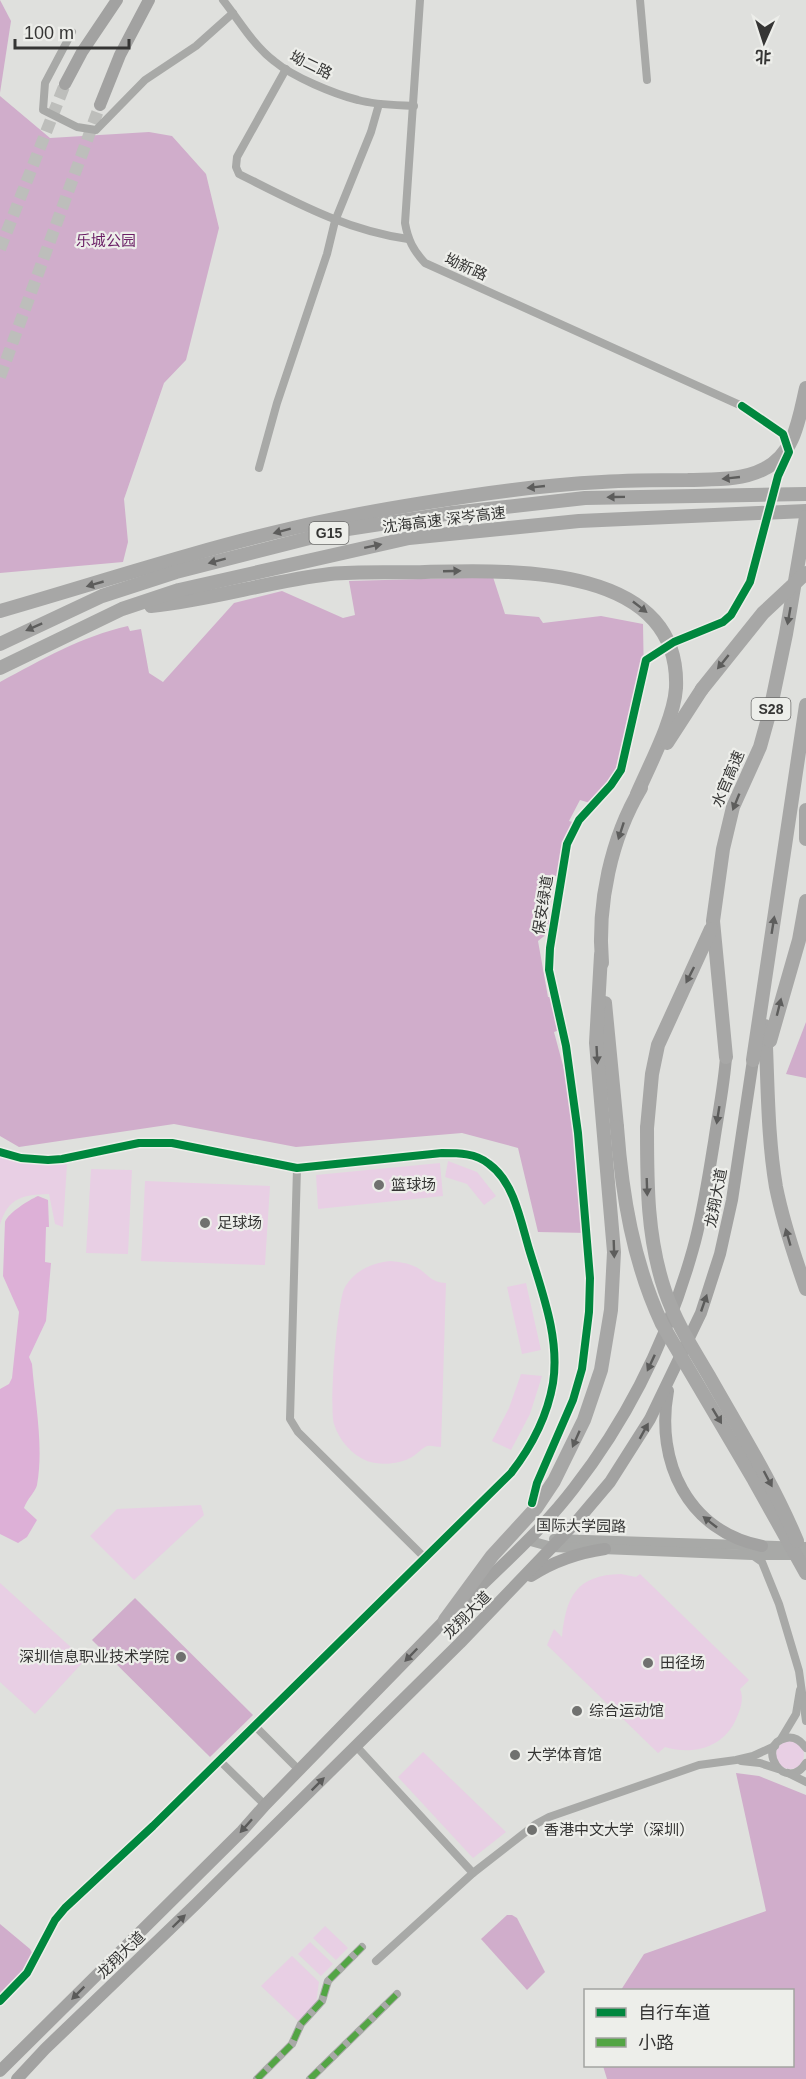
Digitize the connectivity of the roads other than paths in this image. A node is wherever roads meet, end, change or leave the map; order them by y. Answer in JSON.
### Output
{"nodes":[{"id":1,"x":117,"y":0,"type":"edge"},
{"id":2,"x":149,"y":0,"type":"edge"},
{"id":3,"x":223,"y":0,"type":"edge"},
{"id":4,"x":420,"y":0,"type":"edge"},
{"id":5,"x":640,"y":0,"type":"edge"},
{"id":6,"x":233,"y":13,"type":"junction"},
{"id":7,"x":72,"y":32,"type":"dead end"},
{"id":8,"x":286,"y":69,"type":"junction"},
{"id":9,"x":647,"y":80,"type":"dead end"},
{"id":10,"x":65,"y":84,"type":"tunnel mouth"},
{"id":11,"x":379,"y":104,"type":"junction"},
{"id":12,"x":100,"y":105,"type":"tunnel mouth"},
{"id":13,"x":414,"y":106,"type":"junction"},
{"id":14,"x":335,"y":221,"type":"junction"},
{"id":15,"x":408,"y":239,"type":"junction"},
{"id":16,"x":806,"y":388,"type":"edge"},
{"id":17,"x":742,"y":406,"type":"dead end"},
{"id":18,"x":259,"y":468,"type":"dead end"},
{"id":19,"x":806,"y":494,"type":"edge"},
{"id":20,"x":806,"y":511,"type":"edge"},
{"id":21,"x":806,"y":517,"type":"edge"},
{"id":22,"x":806,"y":573,"type":"edge"},
{"id":23,"x":122,"y":609,"type":"junction"},
{"id":24,"x":0,"y":611,"type":"edge"},
{"id":25,"x":0,"y":644,"type":"edge"},
{"id":26,"x":0,"y":668,"type":"edge"},
{"id":27,"x":806,"y":705,"type":"edge"},
{"id":28,"x":637,"y":794,"type":"junction"},
{"id":29,"x":806,"y":810,"type":"edge"},
{"id":30,"x":806,"y":839,"type":"edge"},
{"id":31,"x":806,"y":901,"type":"edge"},
{"id":32,"x":713,"y":921,"type":"junction"},
{"id":33,"x":601,"y":955,"type":"junction"},
{"id":34,"x":794,"y":957,"type":"junction"},
{"id":35,"x":764,"y":991,"type":"junction"},
{"id":36,"x":726,"y":1057,"type":"joint"},
{"id":37,"x":760,"y":1059,"type":"junction"},
{"id":38,"x":0,"y":1152,"type":"edge"},
{"id":39,"x":297,"y":1168,"type":"junction"},
{"id":40,"x":806,"y":1288,"type":"edge"},
{"id":41,"x":671,"y":1376,"type":"junction"},
{"id":42,"x":527,"y":1540,"type":"junction"},
{"id":43,"x":556,"y":1543,"type":"junction"},
{"id":44,"x":762,"y":1546,"type":"junction"},
{"id":45,"x":806,"y":1547,"type":"edge"},
{"id":46,"x":605,"y":1549,"type":"junction"},
{"id":47,"x":752,"y":1555,"type":"junction"},
{"id":48,"x":806,"y":1555,"type":"edge"},
{"id":49,"x":425,"y":1557,"type":"junction"},
{"id":50,"x":806,"y":1562,"type":"edge"},
{"id":51,"x":806,"y":1573,"type":"edge"},
{"id":52,"x":513,"y":1589,"type":"junction"},
{"id":53,"x":445,"y":1620,"type":"junction"},
{"id":54,"x":801,"y":1679,"type":"junction"},
{"id":55,"x":806,"y":1721,"type":"edge"},
{"id":56,"x":255,"y":1726,"type":"junction"},
{"id":57,"x":776,"y":1744,"type":"junction"},
{"id":58,"x":356,"y":1746,"type":"junction"},
{"id":59,"x":806,"y":1748,"type":"edge"},
{"id":60,"x":736,"y":1760,"type":"junction"},
{"id":61,"x":220,"y":1761,"type":"junction"},
{"id":62,"x":806,"y":1762,"type":"edge"},
{"id":63,"x":299,"y":1770,"type":"junction"},
{"id":64,"x":784,"y":1771,"type":"junction"},
{"id":65,"x":806,"y":1782,"type":"edge"},
{"id":66,"x":265,"y":1805,"type":"junction"},
{"id":67,"x":473,"y":1873,"type":"junction"},
{"id":68,"x":362,"y":1947,"type":"dead end"},
{"id":69,"x":376,"y":1961,"type":"dead end"},
{"id":70,"x":397,"y":1994,"type":"dead end"},
{"id":71,"x":0,"y":2001,"type":"edge"},
{"id":72,"x":0,"y":2071,"type":"edge"},
{"id":73,"x":17,"y":2079,"type":"edge"},
{"id":74,"x":256,"y":2079,"type":"edge"},
{"id":75,"x":310,"y":2079,"type":"edge"}],
"edges":[{"from":1,"to":10,"type":"main road"},
{"from":2,"to":12,"type":"main road"},
{"from":3,"to":6,"type":"street","name":"坳二路"},
{"from":4,"to":13,"type":"street"},
{"from":5,"to":9,"type":"street"},
{"from":6,"to":7,"type":"street"},
{"from":6,"to":8,"type":"street","name":"坳二路"},
{"from":8,"to":11,"type":"street","name":"坳二路"},
{"from":8,"to":14,"type":"street"},
{"from":11,"to":13,"type":"street","name":"坳二路"},
{"from":11,"to":14,"type":"street"},
{"from":13,"to":15,"type":"street"},
{"from":14,"to":15,"type":"street"},
{"from":14,"to":18,"type":"street"},
{"from":15,"to":17,"type":"street","name":"坳新路"},
{"from":16,"to":24,"type":"highway","one_way":true},
{"from":19,"to":25,"type":"highway","name":"沈海高速 深岑高速","number":"G15","one_way":true},
{"from":23,"to":20,"type":"highway","name":"沈海高速 深岑高速","number":"G15","one_way":true},
{"from":21,"to":32,"type":"highway","name":"水官高速","number":"S28","one_way":true},
{"from":22,"to":28,"type":"highway","one_way":true,"bridge":true},
{"from":23,"to":26,"type":"highway","name":"沈海高速 深岑高速","number":"G15"},
{"from":23,"to":28,"type":"highway","one_way":true},
{"from":35,"to":27,"type":"highway","number":"S28","one_way":true},
{"from":28,"to":33,"type":"highway","one_way":true},
{"from":29,"to":30,"type":"highway"},
{"from":31,"to":34,"type":"highway"},
{"from":32,"to":36,"type":"highway","name":"水官高速","number":"S28"},
{"from":32,"to":50,"type":"highway","one_way":true,"bridge":true},
{"from":33,"to":51,"type":"highway","one_way":true,"bridge":true},
{"from":33,"to":53,"type":"highway","one_way":true},
{"from":34,"to":35,"type":"highway"},
{"from":37,"to":34,"type":"highway","one_way":true},
{"from":35,"to":37,"type":"highway"},
{"from":36,"to":42,"type":"main road","name":"龙翔大道","one_way":true},
{"from":40,"to":37,"type":"highway","one_way":true},
{"from":41,"to":37,"type":"main road","name":"龙翔大道","one_way":true},
{"from":38,"to":39,"type":"street"},
{"from":39,"to":49,"type":"street"},
{"from":39,"to":49,"type":"street"},
{"from":43,"to":41,"type":"main road","name":"龙翔大道","one_way":true},
{"from":44,"to":41,"type":"main road","one_way":true},
{"from":42,"to":43,"type":"street","name":"国际大学园路"},
{"from":42,"to":53,"type":"main road","name":"龙翔大道"},
{"from":43,"to":44,"type":"street","name":"国际大学园路"},
{"from":43,"to":46,"type":"street","name":"国际大学园路"},
{"from":43,"to":52,"type":"main road","name":"龙翔大道"},
{"from":44,"to":45,"type":"street","name":"国际大学园路"},
{"from":46,"to":47,"type":"street","name":"国际大学园路"},
{"from":46,"to":52,"type":"main road"},
{"from":47,"to":48,"type":"street","name":"国际大学园路"},
{"from":47,"to":54,"type":"street"},
{"from":49,"to":56,"type":"street"},
{"from":52,"to":58,"type":"main road","name":"龙翔大道"},
{"from":53,"to":63,"type":"main road","name":"龙翔大道","one_way":true},
{"from":54,"to":55,"type":"street"},
{"from":54,"to":57,"type":"street"},
{"from":56,"to":61,"type":"street"},
{"from":56,"to":63,"type":"street"},
{"from":57,"to":59,"type":"street"},
{"from":57,"to":60,"type":"street"},
{"from":57,"to":64,"type":"street"},
{"from":58,"to":67,"type":"street"},
{"from":73,"to":58,"type":"main road","name":"龙翔大道","one_way":true},
{"from":60,"to":64,"type":"street"},
{"from":60,"to":67,"type":"street"},
{"from":61,"to":66,"type":"street"},
{"from":61,"to":71,"type":"street"},
{"from":62,"to":64,"type":"street"},
{"from":63,"to":66,"type":"main road","name":"龙翔大道"},
{"from":64,"to":65,"type":"street"},
{"from":66,"to":72,"type":"main road","name":"龙翔大道","one_way":true},
{"from":67,"to":69,"type":"street"},
{"from":68,"to":74,"type":"street"},
{"from":70,"to":75,"type":"street"}]}
